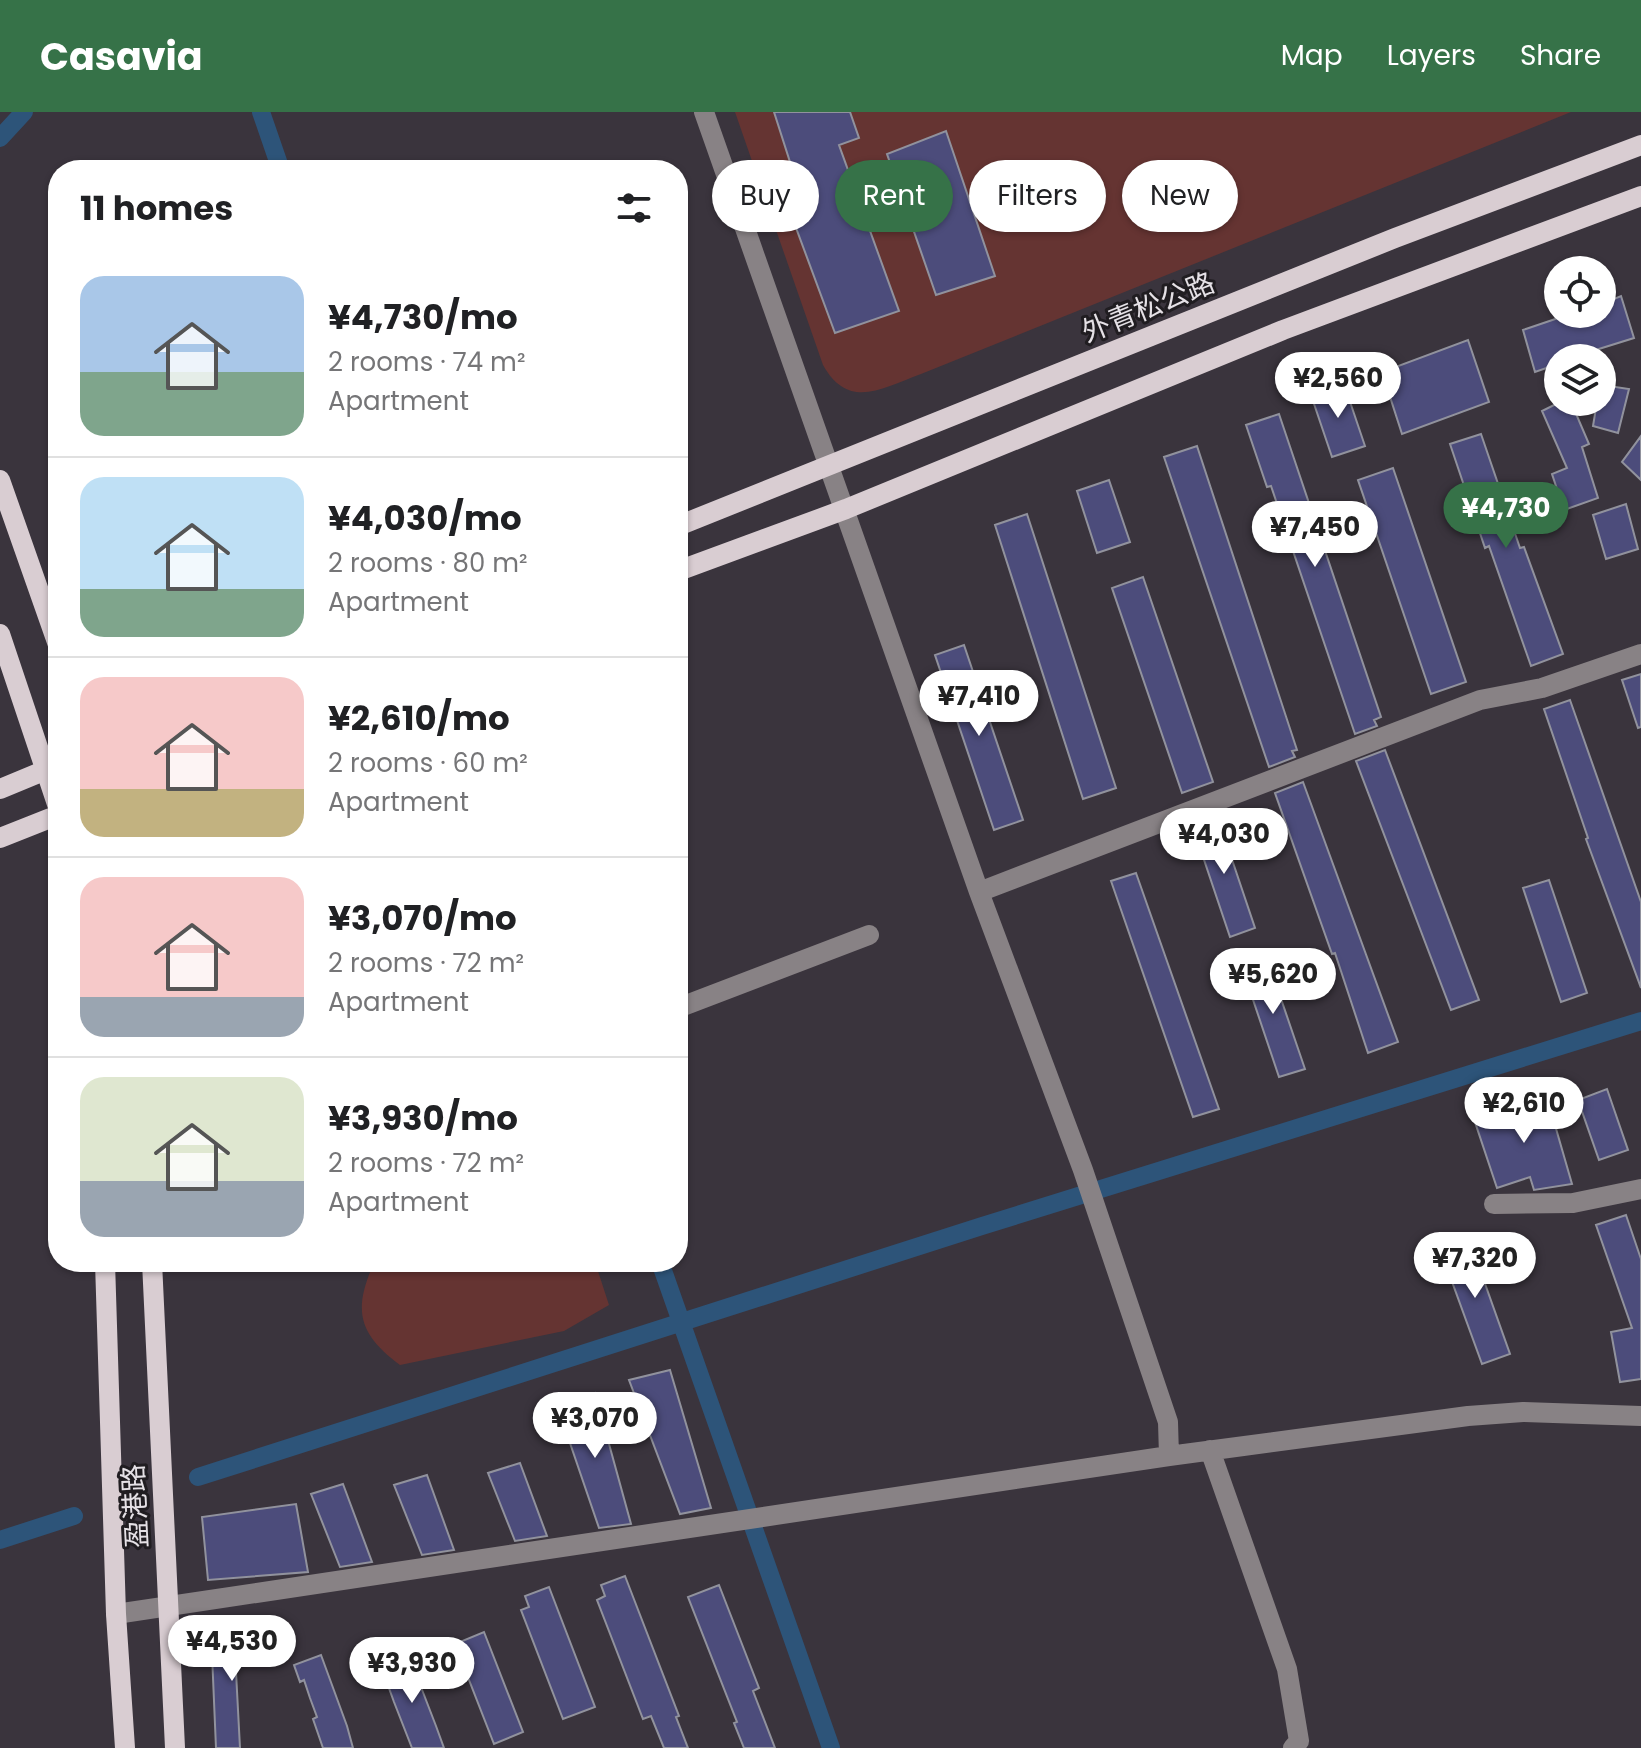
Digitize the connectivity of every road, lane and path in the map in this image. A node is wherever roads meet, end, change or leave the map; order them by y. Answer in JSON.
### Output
{"nodes":[{"id":1,"x":704,"y":112,"type":"edge"},
{"id":2,"x":1641,"y":145,"type":"edge"},
{"id":3,"x":1641,"y":196,"type":"edge"},
{"id":4,"x":828,"y":465,"type":"junction"},
{"id":5,"x":0,"y":480,"type":"edge"},
{"id":6,"x":846,"y":509,"type":"junction"},
{"id":7,"x":688,"y":522,"type":"edge"},
{"id":8,"x":688,"y":567,"type":"edge"},
{"id":9,"x":48,"y":617,"type":"edge"},
{"id":10,"x":0,"y":634,"type":"edge"},
{"id":11,"x":1641,"y":654,"type":"edge"},
{"id":12,"x":48,"y":758,"type":"edge"},
{"id":13,"x":48,"y":770,"type":"edge"},
{"id":14,"x":0,"y":789,"type":"edge"},
{"id":15,"x":48,"y":819,"type":"edge"},
{"id":16,"x":0,"y":838,"type":"edge"},
{"id":17,"x":979,"y":892,"type":"junction"},
{"id":18,"x":869,"y":935,"type":"dead end"},
{"id":19,"x":688,"y":1004,"type":"edge"},
{"id":20,"x":1641,"y":1189,"type":"edge"},
{"id":21,"x":1494,"y":1204,"type":"dead end"},
{"id":22,"x":105,"y":1272,"type":"edge"},
{"id":23,"x":152,"y":1272,"type":"edge"},
{"id":24,"x":1641,"y":1416,"type":"edge"},
{"id":25,"x":1210,"y":1450,"type":"junction"},
{"id":26,"x":1169,"y":1456,"type":"junction"},
{"id":27,"x":168,"y":1606,"type":"junction"},
{"id":28,"x":116,"y":1614,"type":"junction"},
{"id":29,"x":125,"y":1748,"type":"edge"},
{"id":30,"x":175,"y":1748,"type":"edge"},
{"id":31,"x":1293,"y":1748,"type":"edge"}],
"edges":[{"from":1,"to":4,"type":"street"},
{"from":2,"to":4,"type":"main road","name":"外青松公路"},
{"from":3,"to":6,"type":"main road"},
{"from":4,"to":6,"type":"street"},
{"from":4,"to":7,"type":"main road","name":"外青松公路"},
{"from":5,"to":9,"type":"main road"},
{"from":6,"to":8,"type":"main road"},
{"from":6,"to":17,"type":"street"},
{"from":10,"to":12,"type":"main road"},
{"from":11,"to":17,"type":"street"},
{"from":13,"to":14,"type":"main road"},
{"from":15,"to":16,"type":"main road"},
{"from":17,"to":26,"type":"street"},
{"from":18,"to":19,"type":"street"},
{"from":20,"to":21,"type":"street"},
{"from":22,"to":28,"type":"main road","name":"盈港路"},
{"from":23,"to":27,"type":"main road","name":"盈港路"},
{"from":24,"to":25,"type":"street"},
{"from":25,"to":26,"type":"street"},
{"from":25,"to":31,"type":"street"},
{"from":26,"to":27,"type":"street"},
{"from":27,"to":28,"type":"street"},
{"from":27,"to":30,"type":"main road","name":"盈港路"},
{"from":28,"to":29,"type":"main road","name":"盈港路"}]}
